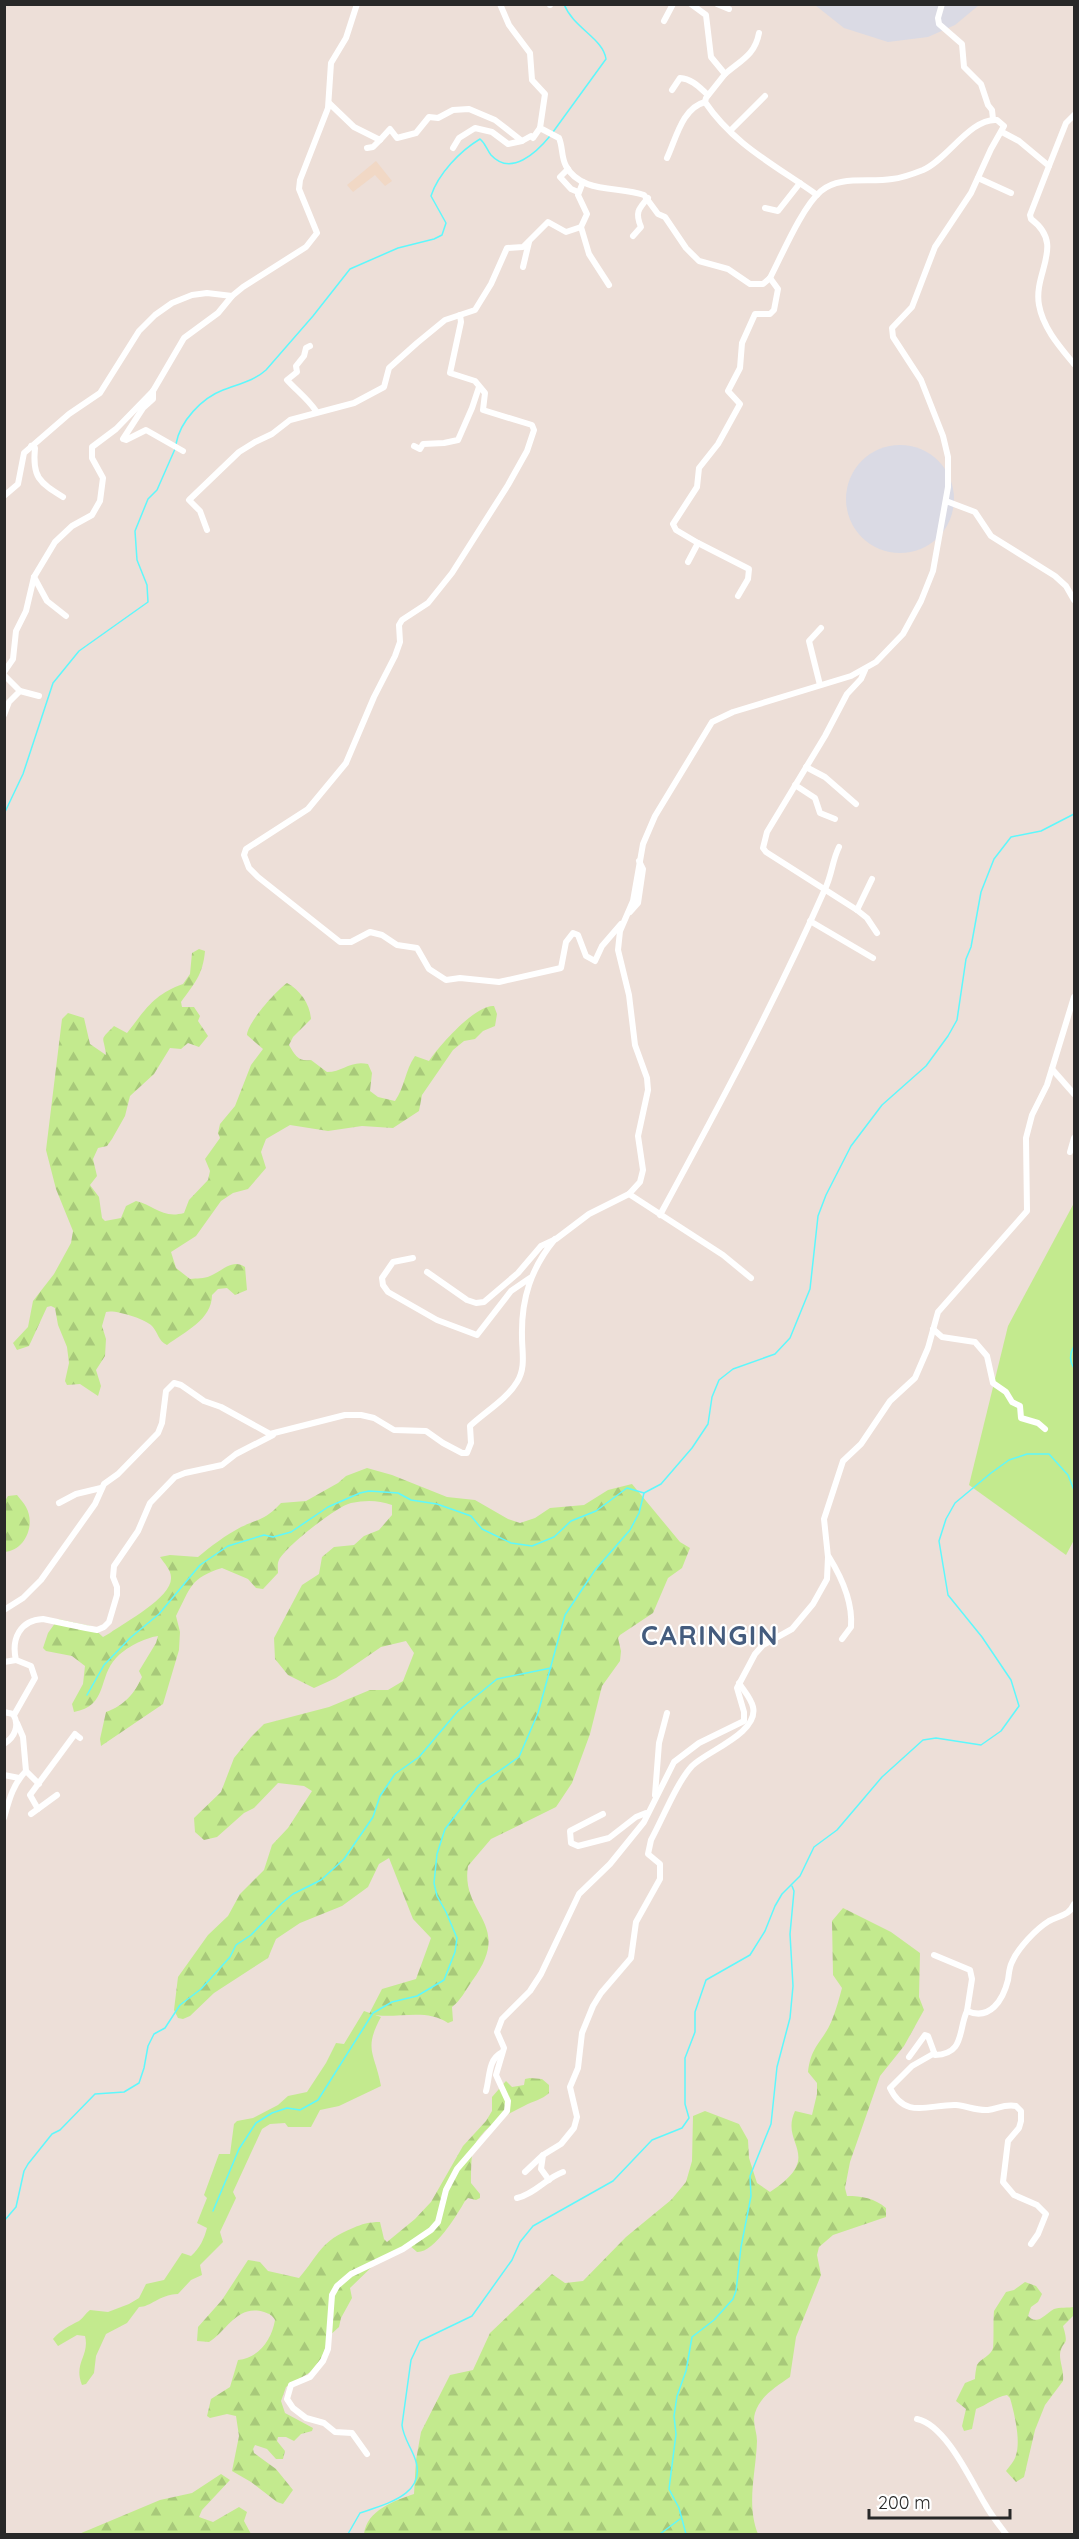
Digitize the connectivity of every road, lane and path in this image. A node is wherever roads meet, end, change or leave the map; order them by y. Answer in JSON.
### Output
{"nodes":[{"id":1,"x":357,"y":4,"type":"edge"},
{"id":2,"x":500,"y":4,"type":"edge"},
{"id":3,"x":673,"y":4,"type":"edge"},
{"id":4,"x":692,"y":4,"type":"edge"},
{"id":5,"x":717,"y":4,"type":"edge"},
{"id":6,"x":942,"y":4,"type":"edge"},
{"id":7,"x":729,"y":9,"type":"dead end"},
{"id":8,"x":664,"y":21,"type":"dead end"},
{"id":9,"x":759,"y":33,"type":"dead end"},
{"id":10,"x":725,"y":74,"type":"junction"},
{"id":11,"x":672,"y":90,"type":"dead end"},
{"id":12,"x":708,"y":95,"type":"junction"},
{"id":13,"x":765,"y":96,"type":"dead end"},
{"id":14,"x":705,"y":102,"type":"junction"},
{"id":15,"x":329,"y":103,"type":"junction"},
{"id":16,"x":1074,"y":115,"type":"edge"},
{"id":17,"x":993,"y":119,"type":"junction"},
{"id":18,"x":541,"y":129,"type":"junction"},
{"id":19,"x":731,"y":130,"type":"junction"},
{"id":20,"x":1002,"y":132,"type":"junction"},
{"id":21,"x":380,"y":140,"type":"junction"},
{"id":22,"x":522,"y":141,"type":"junction"},
{"id":23,"x":367,"y":148,"type":"dead end"},
{"id":24,"x":453,"y":148,"type":"dead end"},
{"id":25,"x":667,"y":158,"type":"dead end"},
{"id":26,"x":1049,"y":166,"type":"junction"},
{"id":27,"x":568,"y":169,"type":"junction"},
{"id":28,"x":978,"y":178,"type":"junction"},
{"id":29,"x":583,"y":182,"type":"junction"},
{"id":30,"x":800,"y":183,"type":"junction"},
{"id":31,"x":578,"y":192,"type":"junction"},
{"id":32,"x":1011,"y":193,"type":"dead end"},
{"id":33,"x":817,"y":195,"type":"junction"},
{"id":34,"x":648,"y":198,"type":"junction"},
{"id":35,"x":765,"y":208,"type":"dead end"},
{"id":36,"x":581,"y":227,"type":"junction"},
{"id":37,"x":633,"y":236,"type":"dead end"},
{"id":38,"x":529,"y":241,"type":"junction"},
{"id":39,"x":522,"y":267,"type":"dead end"},
{"id":40,"x":770,"y":278,"type":"junction"},
{"id":41,"x":609,"y":285,"type":"dead end"},
{"id":42,"x":232,"y":296,"type":"junction"},
{"id":43,"x":460,"y":315,"type":"junction"},
{"id":44,"x":310,"y":346,"type":"dead end"},
{"id":45,"x":1074,"y":364,"type":"edge"},
{"id":46,"x":479,"y":387,"type":"junction"},
{"id":47,"x":153,"y":392,"type":"junction"},
{"id":48,"x":316,"y":411,"type":"junction"},
{"id":49,"x":32,"y":446,"type":"junction"},
{"id":50,"x":414,"y":446,"type":"dead end"},
{"id":51,"x":177,"y":447,"type":"dead end"},
{"id":52,"x":4,"y":496,"type":"edge"},
{"id":53,"x":63,"y":497,"type":"dead end"},
{"id":54,"x":946,"y":501,"type":"junction"},
{"id":55,"x":207,"y":530,"type":"dead end"},
{"id":56,"x":698,"y":543,"type":"junction"},
{"id":57,"x":688,"y":562,"type":"dead end"},
{"id":58,"x":34,"y":577,"type":"junction"},
{"id":59,"x":738,"y":596,"type":"dead end"},
{"id":60,"x":1074,"y":600,"type":"edge"},
{"id":61,"x":66,"y":616,"type":"dead end"},
{"id":62,"x":821,"y":628,"type":"dead end"},
{"id":63,"x":4,"y":642,"type":"edge"},
{"id":64,"x":12,"y":644,"type":"junction"},
{"id":65,"x":865,"y":670,"type":"junction"},
{"id":66,"x":4,"y":674,"type":"edge"},
{"id":67,"x":820,"y":685,"type":"junction"},
{"id":68,"x":20,"y":691,"type":"junction"},
{"id":69,"x":39,"y":696,"type":"dead end"},
{"id":70,"x":4,"y":715,"type":"edge"},
{"id":71,"x":806,"y":767,"type":"junction"},
{"id":72,"x":795,"y":785,"type":"junction"},
{"id":73,"x":856,"y":804,"type":"dead end"},
{"id":74,"x":835,"y":819,"type":"dead end"},
{"id":75,"x":839,"y":847,"type":"dead end"},
{"id":76,"x":872,"y":879,"type":"dead end"},
{"id":77,"x":825,"y":889,"type":"junction"},
{"id":78,"x":857,"y":910,"type":"junction"},
{"id":79,"x":626,"y":920,"type":"junction"},
{"id":80,"x":810,"y":921,"type":"junction"},
{"id":81,"x":877,"y":933,"type":"dead end"},
{"id":82,"x":873,"y":958,"type":"dead end"},
{"id":83,"x":1074,"y":997,"type":"edge"},
{"id":84,"x":1052,"y":1069,"type":"junction"},
{"id":85,"x":1074,"y":1094,"type":"edge"},
{"id":86,"x":1074,"y":1138,"type":"edge"},
{"id":87,"x":1070,"y":1152,"type":"dead end"},
{"id":88,"x":629,"y":1194,"type":"junction"},
{"id":89,"x":660,"y":1215,"type":"junction"},
{"id":90,"x":555,"y":1239,"type":"junction"},
{"id":91,"x":413,"y":1258,"type":"dead end"},
{"id":92,"x":427,"y":1272,"type":"dead end"},
{"id":93,"x":530,"y":1278,"type":"junction"},
{"id":94,"x":751,"y":1278,"type":"dead end"},
{"id":95,"x":933,"y":1329,"type":"junction"},
{"id":96,"x":1045,"y":1430,"type":"dead end"},
{"id":97,"x":274,"y":1435,"type":"junction"},
{"id":98,"x":101,"y":1488,"type":"junction"},
{"id":99,"x":59,"y":1503,"type":"dead end"},
{"id":100,"x":828,"y":1557,"type":"junction"},
{"id":101,"x":4,"y":1610,"type":"edge"},
{"id":102,"x":842,"y":1639,"type":"dead end"},
{"id":103,"x":16,"y":1660,"type":"junction"},
{"id":104,"x":4,"y":1662,"type":"edge"},
{"id":105,"x":739,"y":1683,"type":"junction"},
{"id":106,"x":4,"y":1712,"type":"edge"},
{"id":107,"x":667,"y":1713,"type":"dead end"},
{"id":108,"x":14,"y":1715,"type":"junction"},
{"id":109,"x":16,"y":1723,"type":"junction"},
{"id":110,"x":80,"y":1738,"type":"dead end"},
{"id":111,"x":4,"y":1744,"type":"edge"},
{"id":112,"x":26,"y":1770,"type":"junction"},
{"id":113,"x":4,"y":1774,"type":"edge"},
{"id":114,"x":19,"y":1778,"type":"junction"},
{"id":115,"x":39,"y":1784,"type":"junction"},
{"id":116,"x":57,"y":1795,"type":"dead end"},
{"id":117,"x":655,"y":1796,"type":"junction"},
{"id":118,"x":38,"y":1809,"type":"junction"},
{"id":119,"x":647,"y":1812,"type":"junction"},
{"id":120,"x":31,"y":1814,"type":"dead end"},
{"id":121,"x":603,"y":1814,"type":"dead end"},
{"id":122,"x":4,"y":1818,"type":"edge"},
{"id":123,"x":1074,"y":1904,"type":"edge"},
{"id":124,"x":934,"y":1955,"type":"dead end"},
{"id":125,"x":968,"y":2011,"type":"junction"},
{"id":126,"x":502,"y":2053,"type":"junction"},
{"id":127,"x":933,"y":2054,"type":"junction"},
{"id":128,"x":909,"y":2057,"type":"dead end"},
{"id":129,"x":486,"y":2091,"type":"dead end"},
{"id":130,"x":543,"y":2155,"type":"junction"},
{"id":131,"x":525,"y":2172,"type":"dead end"},
{"id":132,"x":563,"y":2172,"type":"dead end"},
{"id":133,"x":549,"y":2180,"type":"junction"},
{"id":134,"x":517,"y":2199,"type":"dead end"},
{"id":135,"x":1031,"y":2244,"type":"dead end"},
{"id":136,"x":917,"y":2419,"type":"dead end"},
{"id":137,"x":367,"y":2454,"type":"dead end"},
{"id":138,"x":1006,"y":2535,"type":"edge"}],
"edges":[{"from":1,"to":15,"type":"street"},
{"from":2,"to":18,"type":"street"},
{"from":3,"to":8,"type":"street"},
{"from":4,"to":10,"type":"street"},
{"from":5,"to":7,"type":"street"},
{"from":6,"to":17,"type":"street"},
{"from":9,"to":10,"type":"street"},
{"from":10,"to":12,"type":"street"},
{"from":11,"to":12,"type":"street"},
{"from":12,"to":14,"type":"street"},
{"from":13,"to":19,"type":"street"},
{"from":14,"to":19,"type":"street"},
{"from":14,"to":25,"type":"street"},
{"from":15,"to":21,"type":"street"},
{"from":15,"to":42,"type":"street"},
{"from":16,"to":26,"type":"street"},
{"from":17,"to":20,"type":"street"},
{"from":17,"to":33,"type":"street"},
{"from":18,"to":22,"type":"street"},
{"from":18,"to":27,"type":"street"},
{"from":19,"to":30,"type":"street"},
{"from":20,"to":26,"type":"street"},
{"from":20,"to":28,"type":"street"},
{"from":21,"to":22,"type":"street"},
{"from":21,"to":23,"type":"street"},
{"from":22,"to":24,"type":"street"},
{"from":26,"to":45,"type":"street"},
{"from":27,"to":29,"type":"street"},
{"from":27,"to":31,"type":"street"},
{"from":28,"to":32,"type":"street"},
{"from":28,"to":54,"type":"street"},
{"from":29,"to":31,"type":"street"},
{"from":29,"to":34,"type":"street"},
{"from":30,"to":33,"type":"street"},
{"from":30,"to":35,"type":"street"},
{"from":31,"to":36,"type":"street"},
{"from":33,"to":40,"type":"street"},
{"from":34,"to":37,"type":"street"},
{"from":34,"to":40,"type":"street"},
{"from":36,"to":38,"type":"street"},
{"from":36,"to":41,"type":"street"},
{"from":38,"to":39,"type":"street"},
{"from":38,"to":43,"type":"street"},
{"from":40,"to":56,"type":"street"},
{"from":42,"to":47,"type":"street"},
{"from":42,"to":49,"type":"street"},
{"from":43,"to":46,"type":"street"},
{"from":43,"to":48,"type":"street"},
{"from":44,"to":48,"type":"street"},
{"from":46,"to":50,"type":"street"},
{"from":46,"to":79,"type":"street"},
{"from":47,"to":51,"type":"street"},
{"from":47,"to":58,"type":"street"},
{"from":48,"to":55,"type":"street"},
{"from":49,"to":52,"type":"street"},
{"from":49,"to":53,"type":"street"},
{"from":54,"to":60,"type":"street"},
{"from":54,"to":65,"type":"street"},
{"from":56,"to":57,"type":"street"},
{"from":56,"to":59,"type":"street"},
{"from":58,"to":61,"type":"street"},
{"from":58,"to":64,"type":"street"},
{"from":62,"to":67,"type":"street"},
{"from":63,"to":64,"type":"street"},
{"from":64,"to":66,"type":"street"},
{"from":65,"to":67,"type":"street"},
{"from":65,"to":71,"type":"street"},
{"from":66,"to":68,"type":"street"},
{"from":67,"to":79,"type":"street"},
{"from":68,"to":69,"type":"street"},
{"from":68,"to":70,"type":"street"},
{"from":71,"to":72,"type":"street"},
{"from":71,"to":73,"type":"street"},
{"from":72,"to":74,"type":"street"},
{"from":72,"to":77,"type":"street"},
{"from":75,"to":77,"type":"street"},
{"from":76,"to":78,"type":"street"},
{"from":77,"to":78,"type":"street"},
{"from":77,"to":80,"type":"street"},
{"from":78,"to":81,"type":"street"},
{"from":79,"to":88,"type":"street"},
{"from":80,"to":82,"type":"street"},
{"from":80,"to":89,"type":"street"},
{"from":83,"to":84,"type":"street"},
{"from":84,"to":85,"type":"street"},
{"from":84,"to":95,"type":"street"},
{"from":86,"to":87,"type":"street"},
{"from":88,"to":89,"type":"street"},
{"from":88,"to":90,"type":"street"},
{"from":89,"to":94,"type":"street"},
{"from":90,"to":92,"type":"street"},
{"from":90,"to":93,"type":"street"},
{"from":91,"to":93,"type":"street"},
{"from":93,"to":97,"type":"street"},
{"from":95,"to":96,"type":"street"},
{"from":95,"to":100,"type":"street"},
{"from":97,"to":98,"type":"street"},
{"from":97,"to":103,"type":"street"},
{"from":98,"to":99,"type":"street"},
{"from":98,"to":101,"type":"street"},
{"from":100,"to":102,"type":"street"},
{"from":100,"to":105,"type":"street"},
{"from":103,"to":104,"type":"street"},
{"from":103,"to":108,"type":"street"},
{"from":105,"to":117,"type":"street"},
{"from":105,"to":130,"type":"street"},
{"from":106,"to":108,"type":"street"},
{"from":107,"to":117,"type":"street"},
{"from":108,"to":109,"type":"street"},
{"from":109,"to":111,"type":"street"},
{"from":109,"to":112,"type":"street"},
{"from":110,"to":115,"type":"street"},
{"from":112,"to":114,"type":"street"},
{"from":112,"to":115,"type":"street"},
{"from":113,"to":114,"type":"street"},
{"from":114,"to":122,"type":"street"},
{"from":115,"to":118,"type":"street"},
{"from":116,"to":118,"type":"street"},
{"from":117,"to":119,"type":"street"},
{"from":118,"to":120,"type":"street"},
{"from":119,"to":121,"type":"street"},
{"from":119,"to":126,"type":"street"},
{"from":123,"to":125,"type":"street"},
{"from":124,"to":125,"type":"street"},
{"from":125,"to":127,"type":"street"},
{"from":126,"to":129,"type":"street"},
{"from":126,"to":137,"type":"street"},
{"from":127,"to":128,"type":"street"},
{"from":127,"to":135,"type":"street"},
{"from":130,"to":131,"type":"street"},
{"from":130,"to":133,"type":"street"},
{"from":132,"to":133,"type":"street"},
{"from":133,"to":134,"type":"street"},
{"from":136,"to":138,"type":"street"}]}
